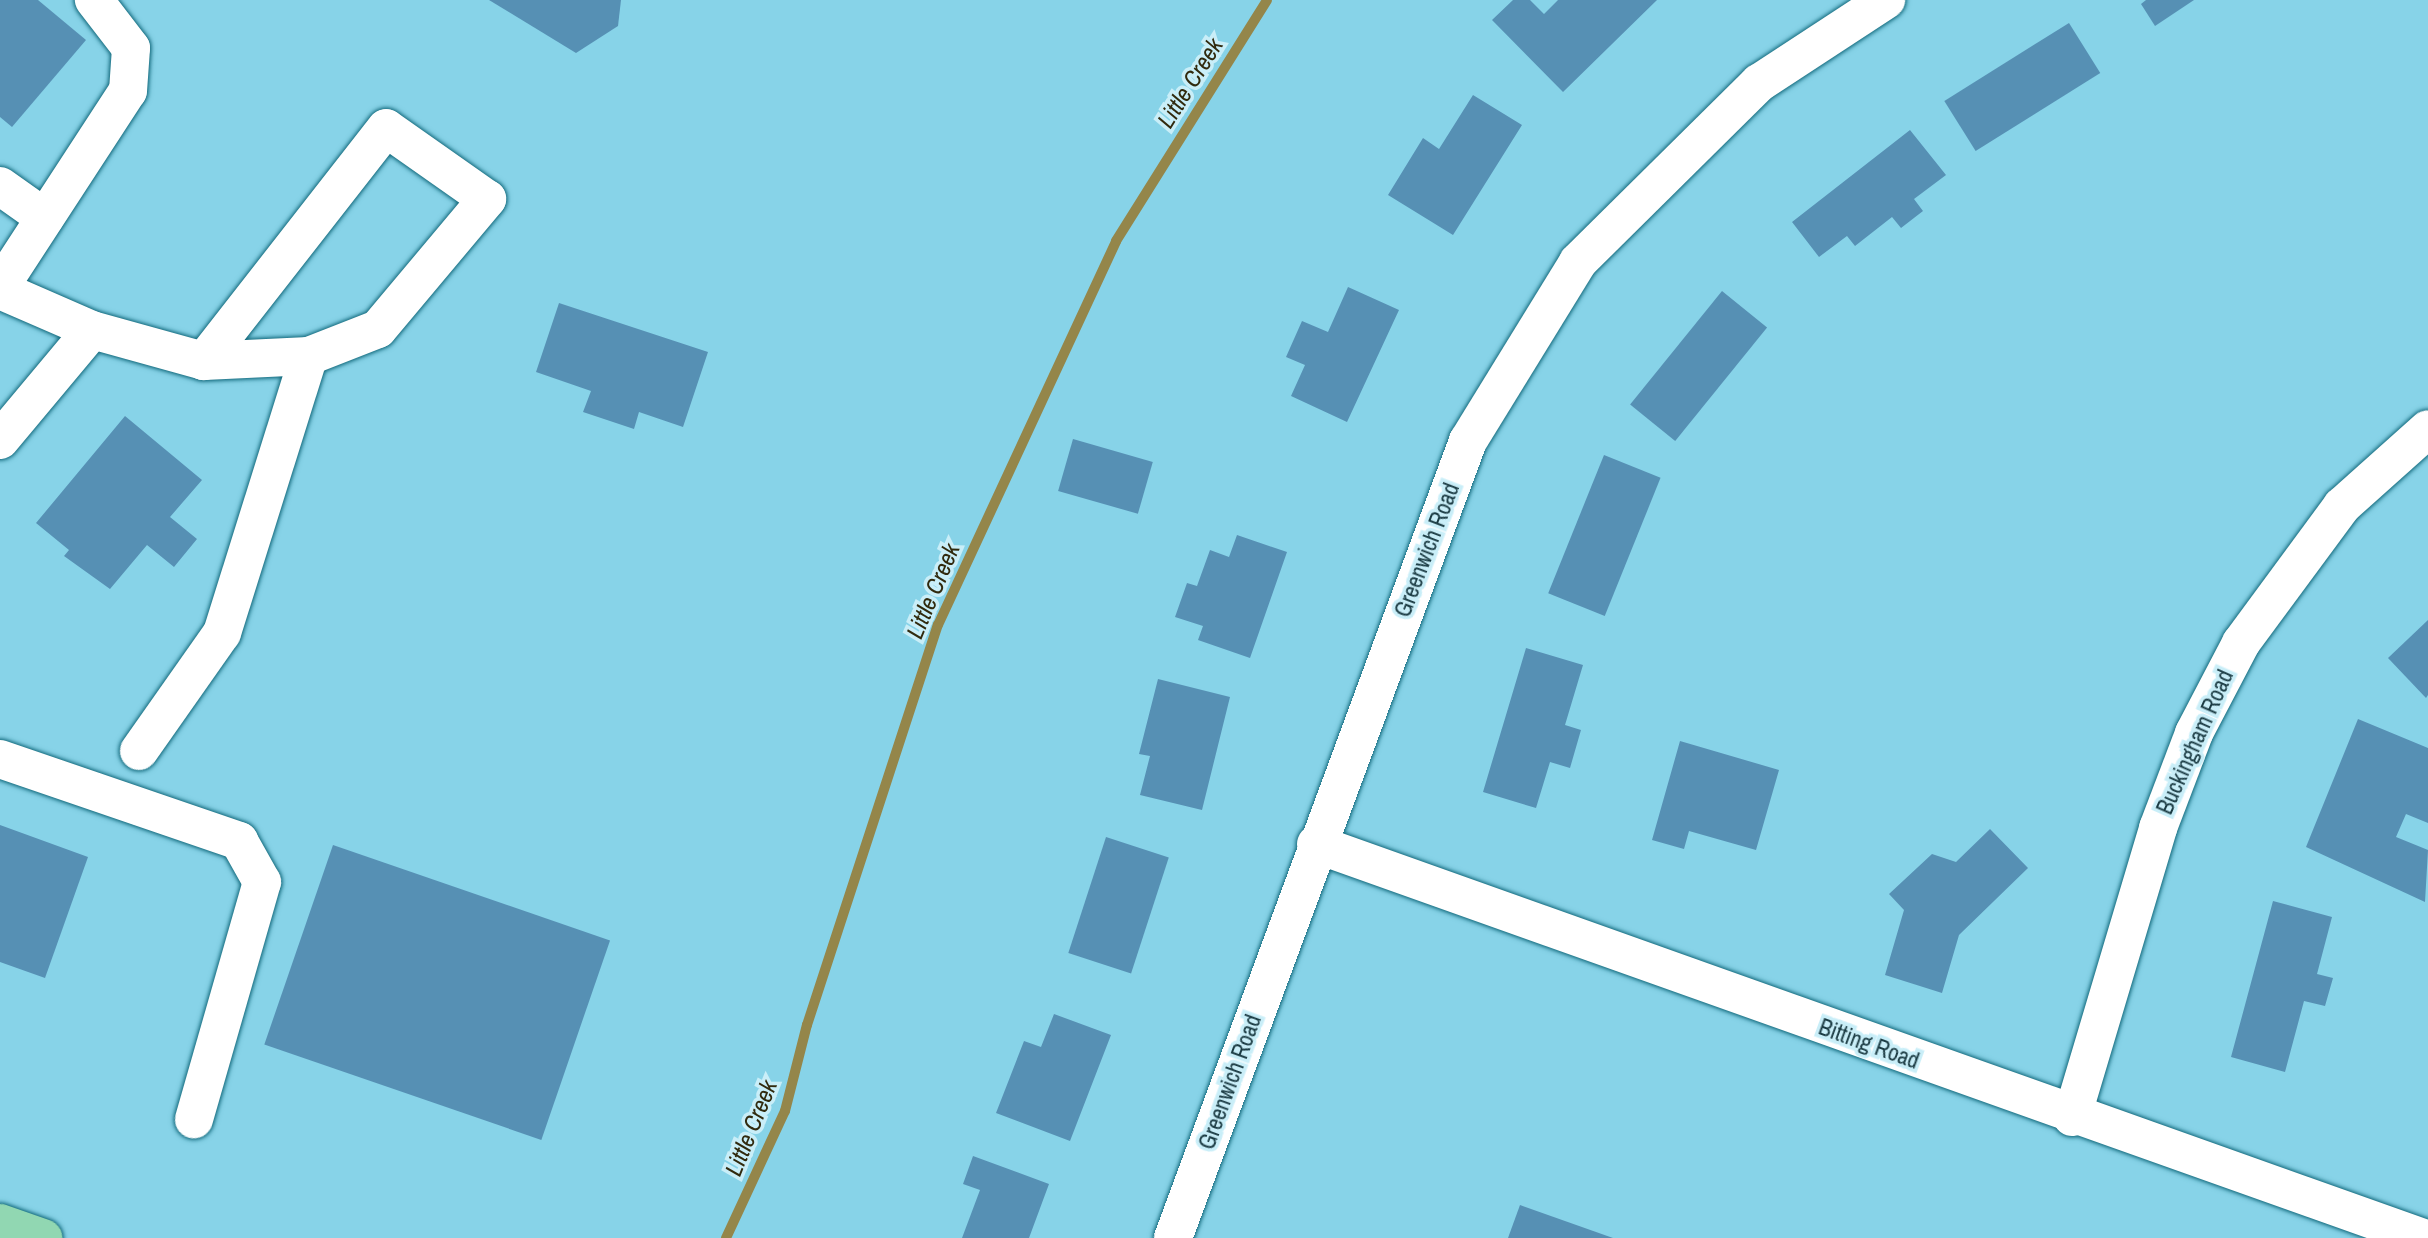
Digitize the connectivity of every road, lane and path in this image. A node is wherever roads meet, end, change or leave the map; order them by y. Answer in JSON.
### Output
{"nodes":[{"id":1,"x":94,"y":0,"type":"edge"},
{"id":2,"x":1886,"y":0,"type":"edge"},
{"id":3,"x":0,"y":186,"type":"edge"},
{"id":4,"x":45,"y":218,"type":"junction"},
{"id":5,"x":0,"y":288,"type":"edge"},
{"id":6,"x":92,"y":330,"type":"junction"},
{"id":7,"x":309,"y":356,"type":"junction"},
{"id":8,"x":204,"y":360,"type":"junction"},
{"id":9,"x":2428,"y":429,"type":"edge"},
{"id":10,"x":0,"y":440,"type":"edge"},
{"id":11,"x":139,"y":751,"type":"dead end"},
{"id":12,"x":0,"y":759,"type":"edge"},
{"id":13,"x":1316,"y":844,"type":"junction"},
{"id":14,"x":2072,"y":1117,"type":"junction"},
{"id":15,"x":194,"y":1119,"type":"dead end"},
{"id":16,"x":0,"y":1223,"type":"edge"},
{"id":17,"x":43,"y":1238,"type":"edge"},
{"id":18,"x":1173,"y":1238,"type":"edge"},
{"id":19,"x":2423,"y":1238,"type":"edge"}],
"edges":[{"from":1,"to":4,"type":"street"},
{"from":2,"to":13,"type":"street","name":"Greenwich Road"},
{"from":3,"to":4,"type":"street"},
{"from":4,"to":5,"type":"street"},
{"from":5,"to":6,"type":"street"},
{"from":6,"to":8,"type":"street"},
{"from":6,"to":10,"type":"street"},
{"from":7,"to":8,"type":"street"},
{"from":7,"to":8,"type":"street"},
{"from":7,"to":11,"type":"street"},
{"from":9,"to":14,"type":"street","name":"Buckingham Road"},
{"from":12,"to":15,"type":"street"},
{"from":13,"to":14,"type":"street","name":"Bitting Road"},
{"from":13,"to":18,"type":"street","name":"Greenwich Road"},
{"from":14,"to":19,"type":"street","name":"Bitting Road"},
{"from":16,"to":17,"type":"main road"}]}
